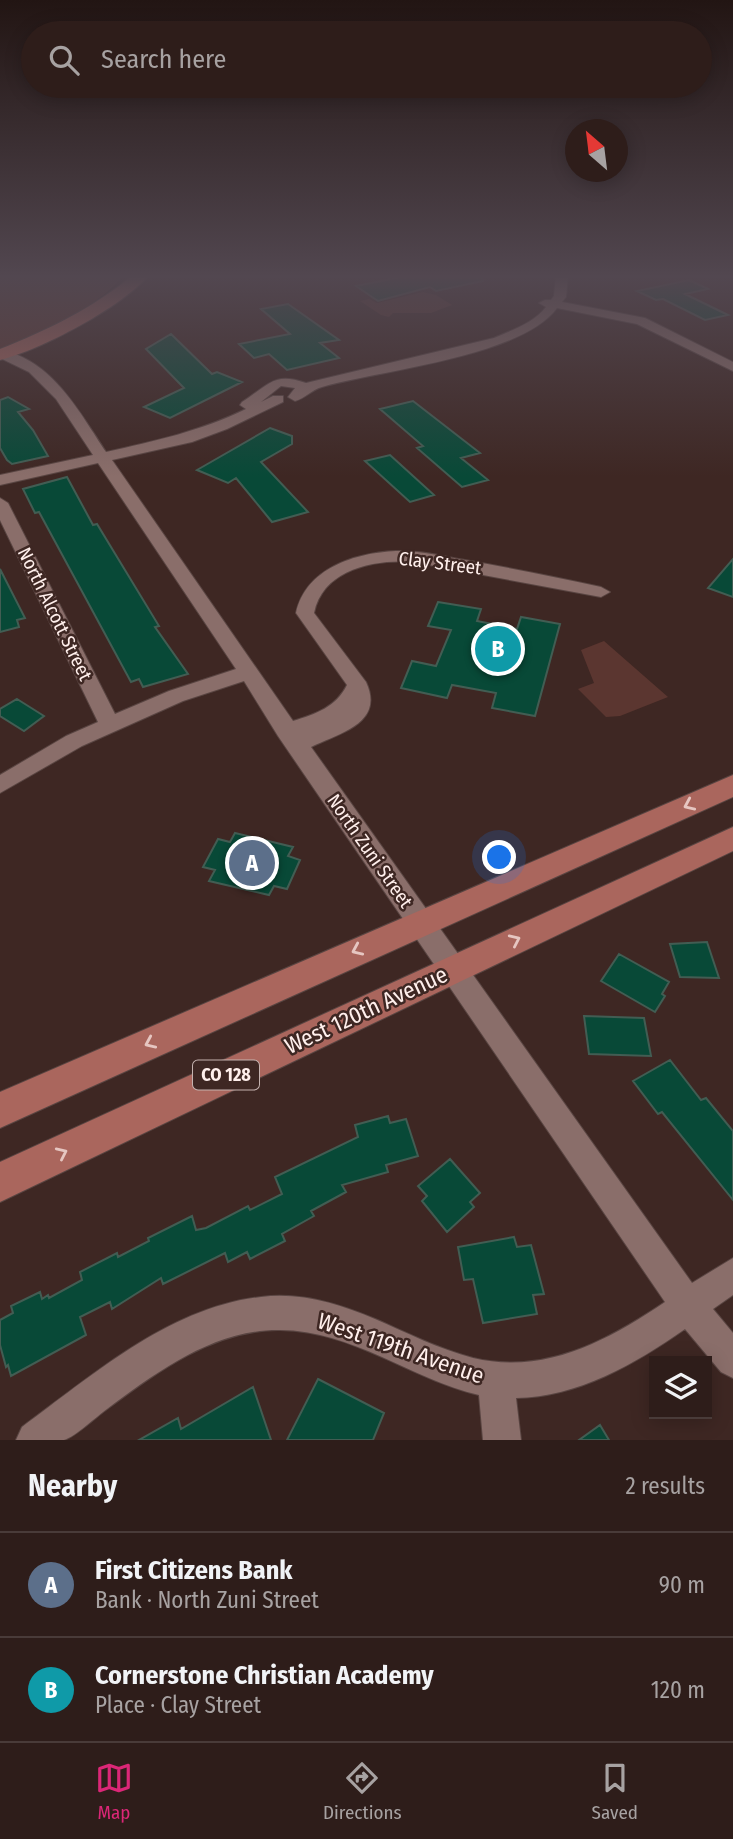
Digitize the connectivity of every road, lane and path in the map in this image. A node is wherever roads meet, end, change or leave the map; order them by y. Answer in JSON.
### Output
{"nodes":[{"id":1,"x":34,"y":342,"type":"edge"},
{"id":2,"x":465,"y":342,"type":"edge"},
{"id":3,"x":683,"y":342,"type":"edge"},
{"id":4,"x":4,"y":359,"type":"edge"},
{"id":5,"x":733,"y":367,"type":"edge"},
{"id":6,"x":101,"y":456,"type":"junction"},
{"id":7,"x":0,"y":480,"type":"edge"},
{"id":8,"x":0,"y":503,"type":"edge"},
{"id":9,"x":601,"y":592,"type":"dead end"},
{"id":10,"x":250,"y":678,"type":"junction"},
{"id":11,"x":120,"y":721,"type":"junction"},
{"id":12,"x":291,"y":738,"type":"junction"},
{"id":13,"x":0,"y":785,"type":"edge"},
{"id":14,"x":733,"y":785,"type":"edge"},
{"id":15,"x":733,"y":838,"type":"edge"},
{"id":16,"x":420,"y":922,"type":"junction"},
{"id":17,"x":453,"y":969,"type":"junction"},
{"id":18,"x":0,"y":1110,"type":"edge"},
{"id":19,"x":0,"y":1182,"type":"edge"},
{"id":20,"x":733,"y":1275,"type":"edge"},
{"id":21,"x":688,"y":1306,"type":"junction"},
{"id":22,"x":733,"y":1360,"type":"edge"},
{"id":23,"x":496,"y":1380,"type":"junction"},
{"id":24,"x":36,"y":1440,"type":"edge"},
{"id":25,"x":502,"y":1440,"type":"edge"}],
"edges":[{"from":1,"to":4,"type":"main road"},
{"from":2,"to":6,"type":"street"},
{"from":3,"to":5,"type":"street"},
{"from":4,"to":6,"type":"street","name":"North Zuni Street"},
{"from":6,"to":7,"type":"street"},
{"from":6,"to":10,"type":"street","name":"North Zuni Street"},
{"from":8,"to":11,"type":"street","name":"North Alcott Street"},
{"from":9,"to":12,"type":"street","name":"Clay Street"},
{"from":10,"to":11,"type":"street"},
{"from":10,"to":12,"type":"street","name":"North Zuni Street"},
{"from":11,"to":13,"type":"street"},
{"from":12,"to":16,"type":"street","name":"North Zuni Street"},
{"from":14,"to":16,"type":"main road","one_way":true},
{"from":17,"to":15,"type":"main road","name":"West 120th Avenue","number":"CO 128","one_way":true},
{"from":16,"to":17,"type":"street","name":"North Zuni Street"},
{"from":16,"to":18,"type":"main road","one_way":true},
{"from":19,"to":17,"type":"main road","name":"West 120th Avenue","number":"CO 128","one_way":true},
{"from":17,"to":21,"type":"street","name":"North Zuni Street"},
{"from":20,"to":21,"type":"street","name":"West 119th Avenue"},
{"from":21,"to":22,"type":"street","name":"North Zuni Street"},
{"from":21,"to":23,"type":"street","name":"West 119th Avenue"},
{"from":23,"to":24,"type":"street","name":"West 119th Avenue"},
{"from":23,"to":25,"type":"street"}]}
